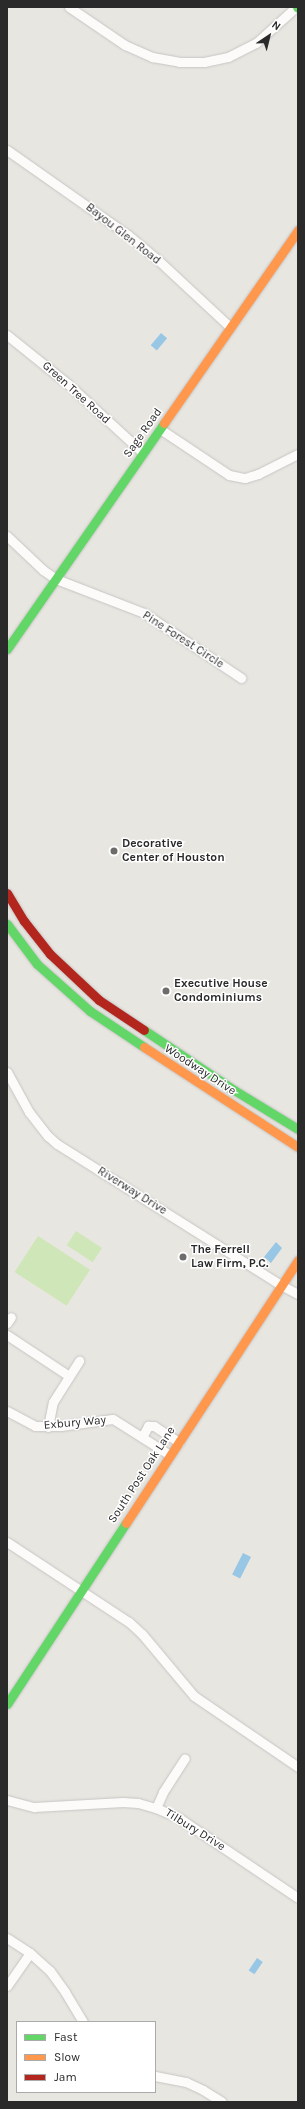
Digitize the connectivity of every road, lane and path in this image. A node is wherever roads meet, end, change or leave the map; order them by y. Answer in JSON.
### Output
{"nodes":[{"id":1,"x":69,"y":7,"type":"edge"},
{"id":2,"x":297,"y":7,"type":"edge"},
{"id":3,"x":7,"y":150,"type":"edge"},
{"id":4,"x":298,"y":230,"type":"edge"},
{"id":5,"x":230,"y":327,"type":"junction"},
{"id":6,"x":7,"y":335,"type":"edge"},
{"id":7,"x":160,"y":429,"type":"junction"},
{"id":8,"x":143,"y":453,"type":"junction"},
{"id":9,"x":298,"y":454,"type":"edge"},
{"id":10,"x":7,"y":536,"type":"edge"},
{"id":11,"x":56,"y":579,"type":"junction"},
{"id":12,"x":7,"y":649,"type":"edge"},
{"id":13,"x":241,"y":678,"type":"dead end"},
{"id":14,"x":7,"y":893,"type":"edge"},
{"id":15,"x":7,"y":924,"type":"edge"},
{"id":16,"x":99,"y":1000,"type":"junction"},
{"id":17,"x":90,"y":1011,"type":"junction"},
{"id":18,"x":7,"y":1072,"type":"edge"},
{"id":19,"x":226,"y":1084,"type":"junction"},
{"id":20,"x":218,"y":1097,"type":"junction"},
{"id":21,"x":298,"y":1129,"type":"edge"},
{"id":22,"x":298,"y":1147,"type":"edge"},
{"id":23,"x":298,"y":1260,"type":"edge"},
{"id":24,"x":281,"y":1285,"type":"junction"},
{"id":25,"x":298,"y":1294,"type":"edge"},
{"id":26,"x":7,"y":1335,"type":"edge"},
{"id":27,"x":79,"y":1360,"type":"dead end"},
{"id":28,"x":69,"y":1376,"type":"junction"},
{"id":29,"x":7,"y":1411,"type":"edge"},
{"id":30,"x":48,"y":1427,"type":"junction"},
{"id":31,"x":142,"y":1437,"type":"junction"},
{"id":32,"x":179,"y":1442,"type":"junction"},
{"id":33,"x":170,"y":1455,"type":"junction"},
{"id":34,"x":7,"y":1542,"type":"edge"},
{"id":35,"x":81,"y":1591,"type":"junction"},
{"id":36,"x":7,"y":1703,"type":"edge"},
{"id":37,"x":185,"y":1758,"type":"dead end"},
{"id":38,"x":298,"y":1767,"type":"edge"},
{"id":39,"x":7,"y":1800,"type":"edge"},
{"id":40,"x":156,"y":1808,"type":"junction"},
{"id":41,"x":298,"y":1898,"type":"edge"},
{"id":42,"x":7,"y":1938,"type":"edge"},
{"id":43,"x":30,"y":1953,"type":"junction"},
{"id":44,"x":7,"y":1986,"type":"edge"},
{"id":45,"x":82,"y":2021,"type":"edge"},
{"id":46,"x":156,"y":2076,"type":"edge"},
{"id":47,"x":222,"y":2102,"type":"edge"}],
"edges":[{"from":1,"to":2,"type":"street"},
{"from":3,"to":5,"type":"street","name":"Bayou Glen Road"},
{"from":4,"to":5,"type":"main road","name":"Sage Road"},
{"from":5,"to":7,"type":"main road","name":"Sage Road"},
{"from":6,"to":8,"type":"street","name":"Green Tree Road"},
{"from":7,"to":8,"type":"main road","name":"Sage Road"},
{"from":7,"to":9,"type":"street"},
{"from":8,"to":11,"type":"main road","name":"Sage Road"},
{"from":10,"to":11,"type":"street","name":"Pine Forest Circle"},
{"from":11,"to":12,"type":"main road","name":"Sage Road"},
{"from":11,"to":13,"type":"street","name":"Pine Forest Circle"},
{"from":14,"to":16,"type":"main road","name":"Woodway Drive"},
{"from":15,"to":17,"type":"main road","name":"Woodway Drive"},
{"from":16,"to":17,"type":"main road"},
{"from":16,"to":19,"type":"main road","name":"Woodway Drive"},
{"from":17,"to":20,"type":"main road","name":"Woodway Drive"},
{"from":18,"to":24,"type":"street","name":"Riverway Drive"},
{"from":19,"to":20,"type":"main road"},
{"from":19,"to":21,"type":"main road","name":"Woodway Drive"},
{"from":20,"to":22,"type":"main road","name":"Woodway Drive"},
{"from":23,"to":24,"type":"main road","name":"South Post Oak Lane"},
{"from":24,"to":25,"type":"street","name":"Riverway Drive"},
{"from":24,"to":32,"type":"main road","name":"South Post Oak Lane"},
{"from":26,"to":28,"type":"street"},
{"from":27,"to":28,"type":"street"},
{"from":28,"to":30,"type":"street"},
{"from":29,"to":30,"type":"street","name":"Exbury Way"},
{"from":30,"to":31,"type":"street","name":"Exbury Way"},
{"from":31,"to":32,"type":"street"},
{"from":31,"to":33,"type":"street","name":"Exbury Way"},
{"from":32,"to":33,"type":"main road","name":"South Post Oak Lane"},
{"from":33,"to":35,"type":"main road","name":"South Post Oak Lane"},
{"from":34,"to":35,"type":"street"},
{"from":35,"to":36,"type":"main road","name":"South Post Oak Lane"},
{"from":35,"to":38,"type":"street"},
{"from":37,"to":40,"type":"street"},
{"from":39,"to":40,"type":"street","name":"Tilbury Drive"},
{"from":40,"to":41,"type":"street","name":"Tilbury Drive"},
{"from":42,"to":43,"type":"street"},
{"from":43,"to":44,"type":"street"},
{"from":43,"to":45,"type":"street"},
{"from":46,"to":47,"type":"street"}]}
